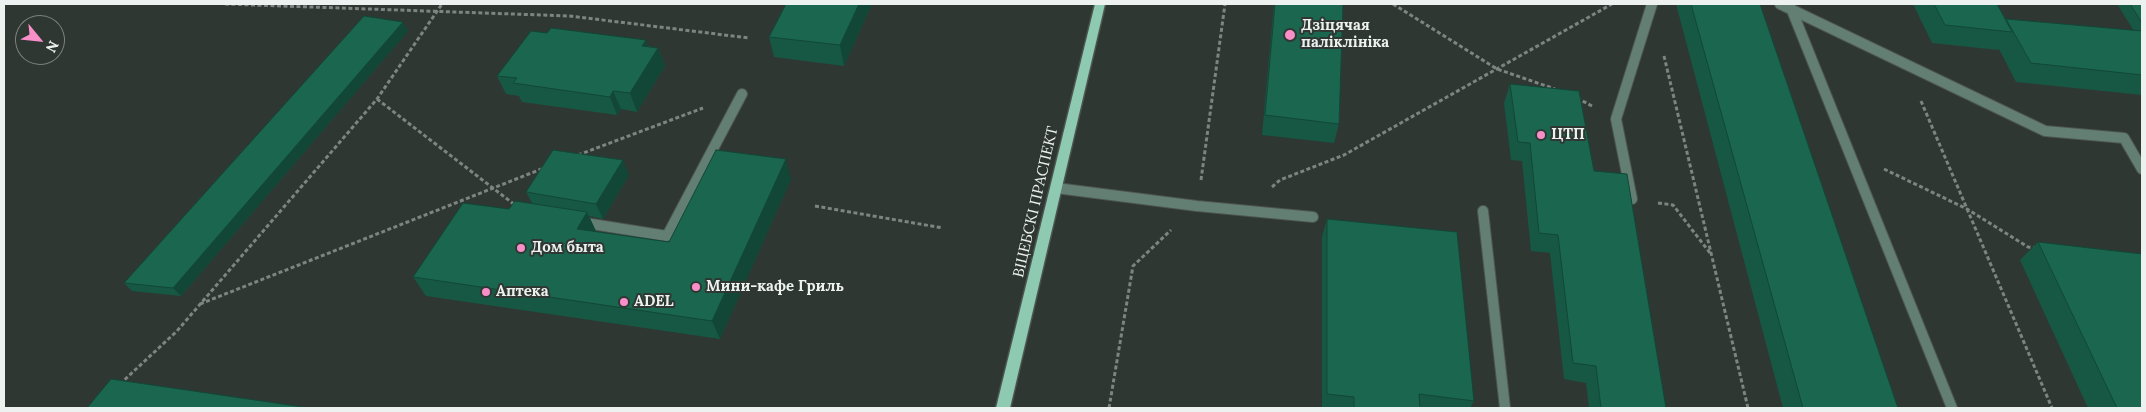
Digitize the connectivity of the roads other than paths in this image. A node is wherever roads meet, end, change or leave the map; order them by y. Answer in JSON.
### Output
{"nodes":[{"id":1,"x":1100,"y":4,"type":"edge"},
{"id":2,"x":1652,"y":4,"type":"edge"},
{"id":3,"x":1780,"y":4,"type":"edge"},
{"id":4,"x":1791,"y":8,"type":"junction"},
{"id":5,"x":742,"y":94,"type":"road end"},
{"id":6,"x":2142,"y":169,"type":"edge"},
{"id":7,"x":1056,"y":188,"type":"junction"},
{"id":8,"x":1632,"y":199,"type":"edge"},
{"id":9,"x":1483,"y":211,"type":"dead end"},
{"id":10,"x":1313,"y":217,"type":"dead end"},
{"id":11,"x":564,"y":219,"type":"edge"},
{"id":12,"x":1003,"y":408,"type":"edge"},
{"id":13,"x":1505,"y":408,"type":"edge"},
{"id":14,"x":1952,"y":408,"type":"edge"}],
"edges":[{"from":1,"to":7,"type":"main road","name":"ВІЦЕБСКІ ПРАСПЕКТ"},
{"from":2,"to":8,"type":"lane"},
{"from":3,"to":4,"type":"lane"},
{"from":4,"to":6,"type":"lane"},
{"from":4,"to":14,"type":"lane"},
{"from":5,"to":11,"type":"lane"},
{"from":7,"to":10,"type":"lane"},
{"from":7,"to":12,"type":"main road","name":"ВІЦЕБСКІ ПРАСПЕКТ"},
{"from":9,"to":13,"type":"lane"}]}
